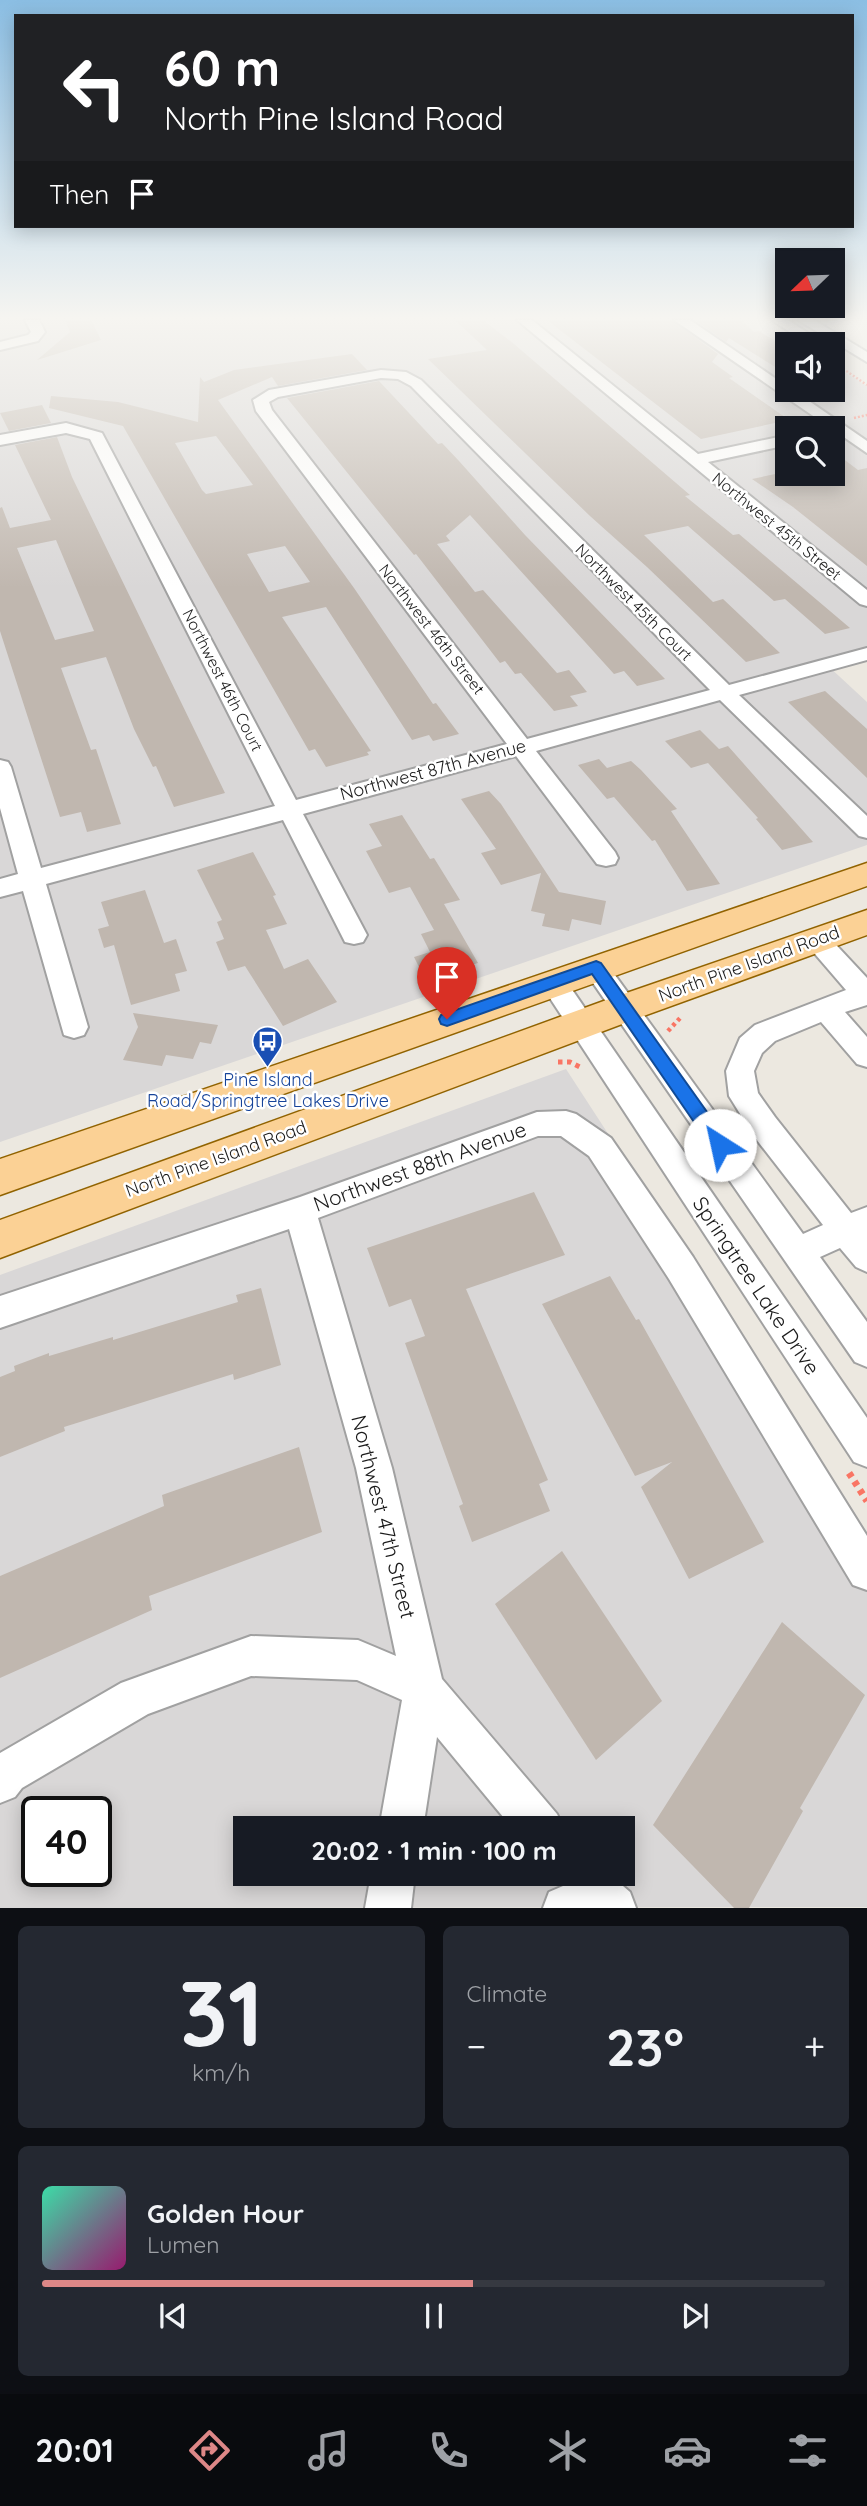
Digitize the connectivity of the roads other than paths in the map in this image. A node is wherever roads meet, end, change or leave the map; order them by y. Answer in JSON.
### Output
{"nodes":[{"id":1,"x":263,"y":409,"type":"edge"},
{"id":2,"x":442,"y":409,"type":"edge"},
{"id":3,"x":632,"y":409,"type":"edge"},
{"id":4,"x":867,"y":424,"type":"edge"},
{"id":5,"x":845,"y":428,"type":"edge"},
{"id":6,"x":845,"y":435,"type":"edge"},
{"id":7,"x":0,"y":440,"type":"edge"},
{"id":8,"x":775,"y":443,"type":"edge"},
{"id":9,"x":867,"y":448,"type":"edge"},
{"id":10,"x":695,"y":460,"type":"junction"},
{"id":11,"x":867,"y":600,"type":"edge"},
{"id":12,"x":867,"y":654,"type":"edge"},
{"id":13,"x":723,"y":691,"type":"junction"},
{"id":14,"x":522,"y":746,"type":"junction"},
{"id":15,"x":0,"y":767,"type":"edge"},
{"id":16,"x":289,"y":808,"type":"junction"},
{"id":17,"x":867,"y":830,"type":"edge"},
{"id":18,"x":606,"y":858,"type":"dead end"},
{"id":19,"x":867,"y":874,"type":"edge"},
{"id":20,"x":32,"y":879,"type":"junction"},
{"id":21,"x":0,"y":888,"type":"edge"},
{"id":22,"x":867,"y":922,"type":"edge"},
{"id":23,"x":354,"y":935,"type":"dead end"},
{"id":24,"x":816,"y":940,"type":"junction"},
{"id":25,"x":596,"y":967,"type":"junction"},
{"id":26,"x":553,"y":982,"type":"junction"},
{"id":27,"x":866,"y":994,"type":"edge"},
{"id":28,"x":625,"y":1008,"type":"junction"},
{"id":29,"x":826,"y":1009,"type":"junction"},
{"id":30,"x":579,"y":1025,"type":"junction"},
{"id":31,"x":74,"y":1027,"type":"dead end"},
{"id":32,"x":867,"y":1056,"type":"edge"},
{"id":33,"x":0,"y":1177,"type":"edge"},
{"id":34,"x":300,"y":1211,"type":"junction"},
{"id":35,"x":856,"y":1226,"type":"edge"},
{"id":36,"x":0,"y":1239,"type":"edge"},
{"id":37,"x":796,"y":1252,"type":"junction"},
{"id":38,"x":867,"y":1258,"type":"edge"},
{"id":39,"x":0,"y":1312,"type":"edge"},
{"id":40,"x":867,"y":1350,"type":"edge"},
{"id":41,"x":856,"y":1458,"type":"edge"},
{"id":42,"x":867,"y":1571,"type":"edge"},
{"id":43,"x":424,"y":1689,"type":"junction"},
{"id":44,"x":0,"y":1782,"type":"edge"},
{"id":45,"x":403,"y":1816,"type":"edge"},
{"id":46,"x":531,"y":1816,"type":"edge"},
{"id":47,"x":391,"y":1886,"type":"edge"},
{"id":48,"x":388,"y":1908,"type":"edge"}],
"edges":[{"from":1,"to":14,"type":"street","name":"Northwest 46th Street"},
{"from":2,"to":13,"type":"street","name":"Northwest 45th Court"},
{"from":3,"to":10,"type":"street","name":"Northwest 45th Street"},
{"from":4,"to":5,"type":"street"},
{"from":6,"to":9,"type":"street"},
{"from":7,"to":16,"type":"street","name":"Northwest 46th Court"},
{"from":8,"to":10,"type":"street"},
{"from":10,"to":11,"type":"street","name":"Northwest 45th Street"},
{"from":12,"to":13,"type":"street","name":"Northwest 87th Avenue"},
{"from":13,"to":14,"type":"street","name":"Northwest 87th Avenue"},
{"from":13,"to":17,"type":"street","name":"Northwest 45th Court"},
{"from":14,"to":16,"type":"street","name":"Northwest 87th Avenue"},
{"from":14,"to":18,"type":"street","name":"Northwest 46th Street"},
{"from":15,"to":20,"type":"street"},
{"from":16,"to":20,"type":"street","name":"Northwest 87th Avenue"},
{"from":16,"to":23,"type":"street","name":"Northwest 46th Court"},
{"from":19,"to":25,"type":"main road"},
{"from":20,"to":21,"type":"street","name":"Northwest 87th Avenue"},
{"from":20,"to":31,"type":"street"},
{"from":22,"to":24,"type":"main road","name":"North Pine Island Road"},
{"from":24,"to":27,"type":"street"},
{"from":24,"to":28,"type":"main road","name":"North Pine Island Road"},
{"from":25,"to":26,"type":"main road"},
{"from":25,"to":28,"type":"street"},
{"from":26,"to":30,"type":"street","name":"Springtree Lake Drive"},
{"from":26,"to":33,"type":"main road"},
{"from":27,"to":29,"type":"street"},
{"from":28,"to":30,"type":"main road","name":"North Pine Island Road"},
{"from":28,"to":37,"type":"street"},
{"from":29,"to":32,"type":"street"},
{"from":29,"to":35,"type":"street"},
{"from":30,"to":36,"type":"main road","name":"North Pine Island Road"},
{"from":30,"to":41,"type":"street","name":"Springtree Lake Drive"},
{"from":34,"to":39,"type":"street","name":"Northwest 88th Avenue"},
{"from":34,"to":42,"type":"street","name":"Northwest 88th Avenue"},
{"from":34,"to":43,"type":"street","name":"Northwest 47th Street"},
{"from":35,"to":37,"type":"street"},
{"from":35,"to":38,"type":"street"},
{"from":37,"to":40,"type":"street"},
{"from":43,"to":44,"type":"street"},
{"from":43,"to":45,"type":"street","name":"Northwest 47th Street"},
{"from":43,"to":46,"type":"street"},
{"from":47,"to":48,"type":"street"}]}
